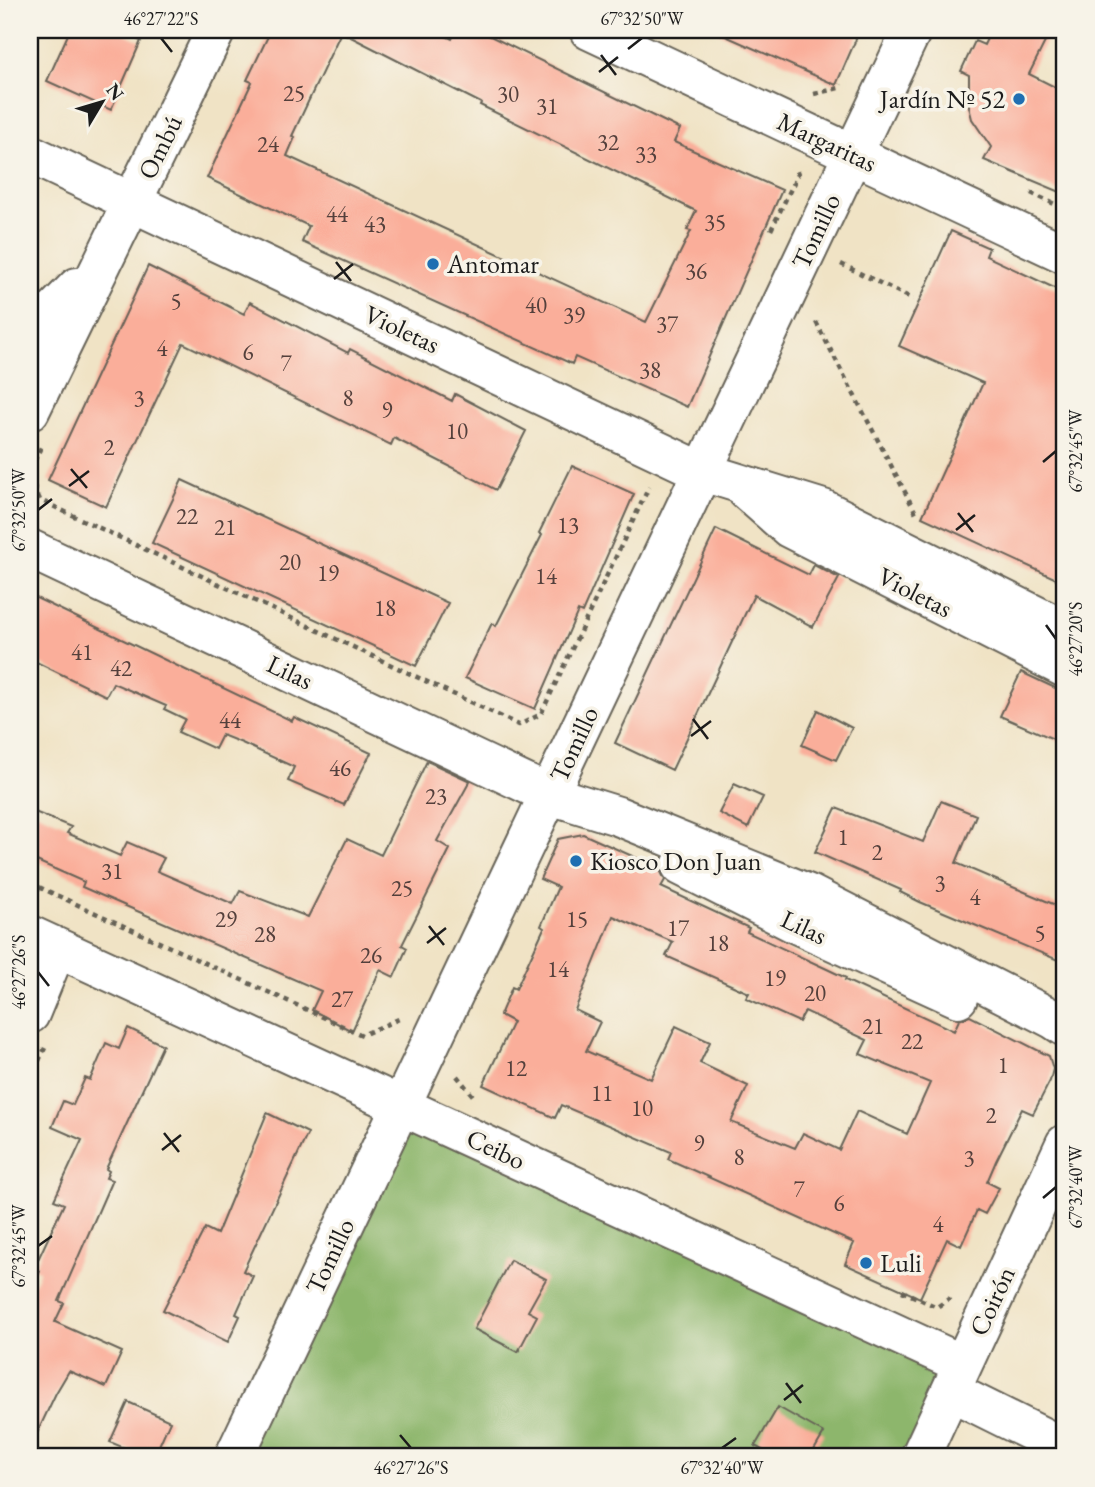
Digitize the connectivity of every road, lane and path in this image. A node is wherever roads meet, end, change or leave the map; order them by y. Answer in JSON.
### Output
{"nodes":[{"id":1,"x":216,"y":30,"type":"edge"},
{"id":2,"x":589,"y":30,"type":"edge"},
{"id":3,"x":912,"y":30,"type":"edge"},
{"id":4,"x":853,"y":154,"type":"junction"},
{"id":5,"x":30,"y":155,"type":"edge"},
{"id":6,"x":798,"y":174,"type":"dead end"},
{"id":7,"x":133,"y":202,"type":"junction"},
{"id":8,"x":780,"y":212,"type":"dead end"},
{"id":9,"x":1065,"y":254,"type":"edge"},
{"id":10,"x":834,"y":261,"type":"dead end"},
{"id":11,"x":101,"y":263,"type":"junction"},
{"id":12,"x":913,"y":299,"type":"dead end"},
{"id":13,"x":815,"y":321,"type":"dead end"},
{"id":14,"x":30,"y":335,"type":"edge"},
{"id":15,"x":30,"y":411,"type":"edge"},
{"id":16,"x":30,"y":477,"type":"edge"},
{"id":17,"x":720,"y":477,"type":"junction"},
{"id":18,"x":649,"y":487,"type":"dead end"},
{"id":19,"x":919,"y":519,"type":"dead end"},
{"id":20,"x":30,"y":549,"type":"edge"},
{"id":21,"x":1065,"y":630,"type":"edge"},
{"id":22,"x":1065,"y":668,"type":"edge"},
{"id":23,"x":550,"y":795,"type":"junction"},
{"id":24,"x":30,"y":883,"type":"edge"},
{"id":25,"x":43,"y":942,"type":"edge"},
{"id":26,"x":30,"y":1014,"type":"edge"},
{"id":27,"x":403,"y":1017,"type":"dead end"},
{"id":28,"x":1065,"y":1027,"type":"edge"},
{"id":29,"x":1065,"y":1044,"type":"edge"},
{"id":30,"x":449,"y":1067,"type":"dead end"},
{"id":31,"x":482,"y":1101,"type":"dead end"},
{"id":32,"x":402,"y":1105,"type":"junction"},
{"id":33,"x":1065,"y":1144,"type":"edge"},
{"id":34,"x":900,"y":1291,"type":"dead end"},
{"id":35,"x":958,"y":1293,"type":"dead end"},
{"id":36,"x":957,"y":1378,"type":"junction"},
{"id":37,"x":1065,"y":1448,"type":"edge"},
{"id":38,"x":234,"y":1457,"type":"edge"},
{"id":39,"x":920,"y":1457,"type":"edge"}],
"edges":[{"from":1,"to":7,"type":"street","name":"Ombú"},
{"from":2,"to":4,"type":"street","name":"Margaritas"},
{"from":3,"to":4,"type":"street","name":"Tomillo"},
{"from":4,"to":9,"type":"street","name":"Margaritas"},
{"from":4,"to":17,"type":"street","name":"Tomillo"},
{"from":5,"to":7,"type":"street","name":"Violetas"},
{"from":6,"to":8,"type":"path"},
{"from":7,"to":11,"type":"street","name":"Ombú"},
{"from":7,"to":17,"type":"street","name":"Violetas"},
{"from":10,"to":12,"type":"path"},
{"from":11,"to":14,"type":"street","name":"Ombú"},
{"from":11,"to":15,"type":"street","name":"Ombú"},
{"from":13,"to":19,"type":"path"},
{"from":16,"to":18,"type":"path"},
{"from":17,"to":21,"type":"street","name":"Violetas"},
{"from":17,"to":22,"type":"street","name":"Violetas"},
{"from":17,"to":23,"type":"street","name":"Tomillo"},
{"from":20,"to":23,"type":"street","name":"Lilas"},
{"from":23,"to":28,"type":"street","name":"Lilas"},
{"from":23,"to":29,"type":"street","name":"Lilas"},
{"from":23,"to":32,"type":"street","name":"Tomillo"},
{"from":24,"to":27,"type":"path"},
{"from":25,"to":26,"type":"street"},
{"from":25,"to":32,"type":"street","name":"Ceibo"},
{"from":30,"to":31,"type":"path"},
{"from":32,"to":36,"type":"street","name":"Ceibo"},
{"from":32,"to":38,"type":"street","name":"Tomillo"},
{"from":33,"to":36,"type":"street","name":"Coirón"},
{"from":34,"to":35,"type":"path"},
{"from":36,"to":37,"type":"street","name":"Ceibo"},
{"from":36,"to":39,"type":"street","name":"Coirón"}]}
